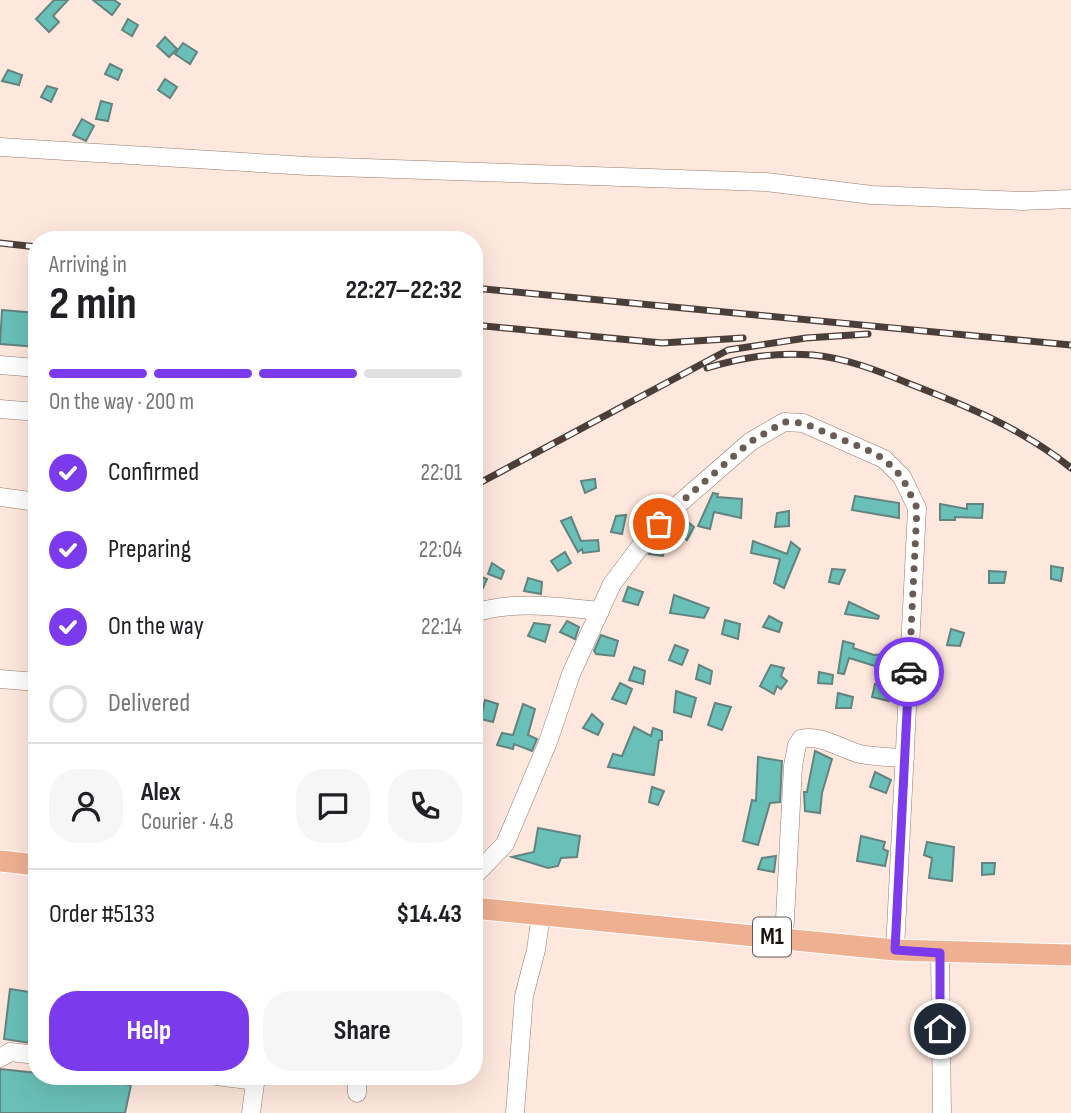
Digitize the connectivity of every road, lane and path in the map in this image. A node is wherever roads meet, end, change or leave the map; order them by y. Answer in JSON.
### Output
{"nodes":[{"id":1,"x":0,"y":147,"type":"edge"},
{"id":2,"x":1071,"y":199,"type":"edge"},
{"id":3,"x":0,"y":365,"type":"edge"},
{"id":4,"x":28,"y":367,"type":"edge"},
{"id":5,"x":0,"y":409,"type":"edge"},
{"id":6,"x":28,"y":411,"type":"edge"},
{"id":7,"x":0,"y":497,"type":"edge"},
{"id":8,"x":28,"y":501,"type":"edge"},
{"id":9,"x":483,"y":610,"type":"edge"},
{"id":10,"x":600,"y":611,"type":"junction"},
{"id":11,"x":0,"y":680,"type":"edge"},
{"id":12,"x":28,"y":682,"type":"edge"},
{"id":13,"x":905,"y":758,"type":"junction"},
{"id":14,"x":0,"y":861,"type":"edge"},
{"id":15,"x":28,"y":864,"type":"edge"},
{"id":16,"x":483,"y":867,"type":"edge"},
{"id":17,"x":483,"y":909,"type":"edge"},
{"id":18,"x":541,"y":914,"type":"junction"},
{"id":19,"x":784,"y":938,"type":"junction"},
{"id":20,"x":895,"y":950,"type":"junction"},
{"id":21,"x":940,"y":953,"type":"junction"},
{"id":22,"x":1071,"y":956,"type":"edge"},
{"id":23,"x":28,"y":1054,"type":"edge"},
{"id":24,"x":0,"y":1058,"type":"edge"},
{"id":25,"x":255,"y":1085,"type":"edge"},
{"id":26,"x":251,"y":1113,"type":"edge"},
{"id":27,"x":515,"y":1113,"type":"edge"},
{"id":28,"x":942,"y":1113,"type":"edge"}],
"edges":[{"from":1,"to":2,"type":"street"},
{"from":3,"to":4,"type":"street"},
{"from":5,"to":6,"type":"street"},
{"from":7,"to":8,"type":"street"},
{"from":9,"to":10,"type":"street"},
{"from":10,"to":13,"type":"street"},
{"from":10,"to":16,"type":"street"},
{"from":11,"to":12,"type":"street"},
{"from":13,"to":19,"type":"street"},
{"from":13,"to":20,"type":"street"},
{"from":14,"to":15,"type":"main road"},
{"from":17,"to":18,"type":"main road","number":"M1"},
{"from":18,"to":19,"type":"main road","number":"M1"},
{"from":18,"to":27,"type":"street"},
{"from":19,"to":20,"type":"main road","number":"M1"},
{"from":20,"to":21,"type":"main road","number":"M1"},
{"from":21,"to":22,"type":"main road","number":"M1"},
{"from":21,"to":28,"type":"street"},
{"from":23,"to":24,"type":"street"},
{"from":25,"to":26,"type":"street"}]}
